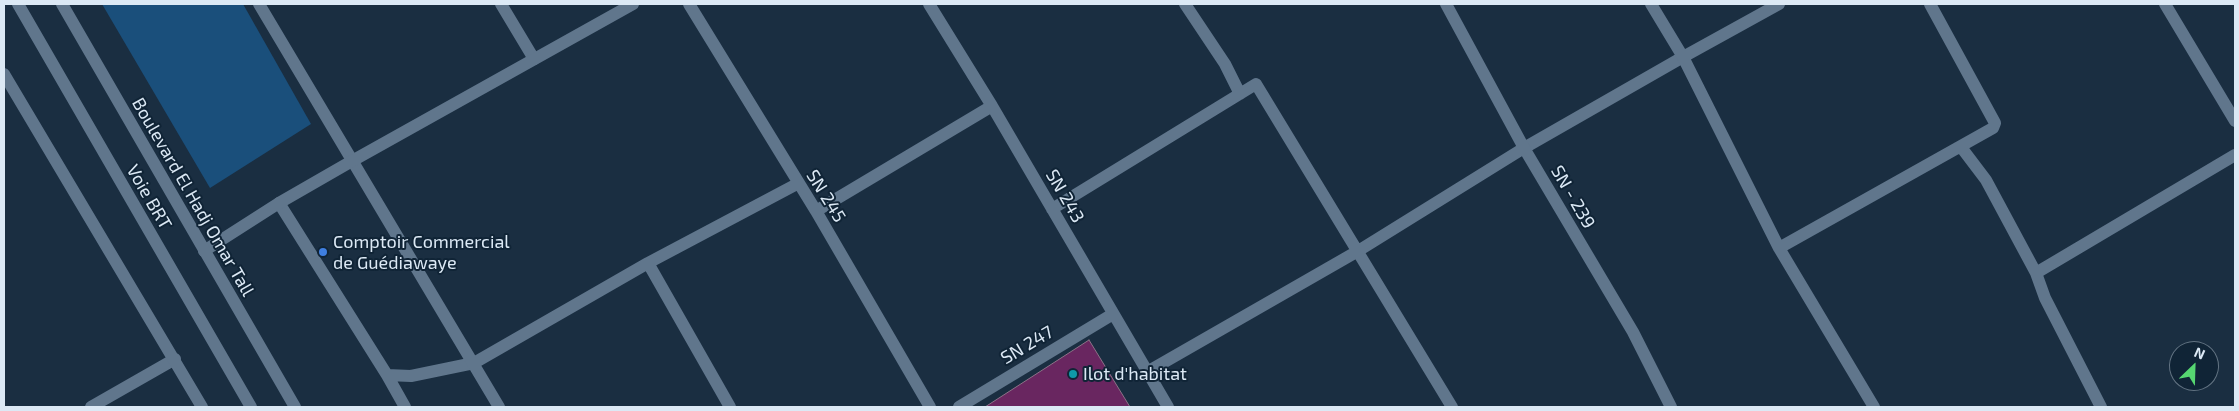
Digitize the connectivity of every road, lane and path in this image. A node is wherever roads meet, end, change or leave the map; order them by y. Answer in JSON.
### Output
{"nodes":[{"id":1,"x":18,"y":4,"type":"edge"},
{"id":2,"x":62,"y":4,"type":"edge"},
{"id":3,"x":259,"y":4,"type":"edge"},
{"id":4,"x":501,"y":4,"type":"edge"},
{"id":5,"x":633,"y":4,"type":"edge"},
{"id":6,"x":689,"y":4,"type":"edge"},
{"id":7,"x":930,"y":4,"type":"edge"},
{"id":8,"x":1185,"y":4,"type":"edge"},
{"id":9,"x":1446,"y":4,"type":"edge"},
{"id":10,"x":1651,"y":4,"type":"edge"},
{"id":11,"x":1779,"y":4,"type":"edge"},
{"id":12,"x":1930,"y":4,"type":"edge"},
{"id":13,"x":2165,"y":4,"type":"edge"},
{"id":14,"x":1683,"y":57,"type":"junction"},
{"id":15,"x":534,"y":59,"type":"junction"},
{"id":16,"x":4,"y":74,"type":"edge"},
{"id":17,"x":1240,"y":94,"type":"junction"},
{"id":18,"x":992,"y":106,"type":"junction"},
{"id":19,"x":2235,"y":121,"type":"edge"},
{"id":20,"x":1961,"y":147,"type":"junction"},
{"id":21,"x":1524,"y":148,"type":"junction"},
{"id":22,"x":2235,"y":155,"type":"edge"},
{"id":23,"x":352,"y":161,"type":"junction"},
{"id":24,"x":797,"y":184,"type":"junction"},
{"id":25,"x":279,"y":203,"type":"junction"},
{"id":26,"x":1052,"y":209,"type":"junction"},
{"id":27,"x":816,"y":211,"type":"junction"},
{"id":28,"x":1779,"y":248,"type":"junction"},
{"id":29,"x":204,"y":251,"type":"junction"},
{"id":30,"x":1358,"y":251,"type":"junction"},
{"id":31,"x":648,"y":263,"type":"junction"},
{"id":32,"x":2036,"y":273,"type":"junction"},
{"id":33,"x":1114,"y":314,"type":"junction"},
{"id":34,"x":175,"y":358,"type":"junction"},
{"id":35,"x":474,"y":363,"type":"junction"},
{"id":36,"x":1147,"y":372,"type":"junction"},
{"id":37,"x":387,"y":375,"type":"junction"},
{"id":38,"x":92,"y":407,"type":"edge"},
{"id":39,"x":202,"y":407,"type":"edge"},
{"id":40,"x":251,"y":407,"type":"edge"},
{"id":41,"x":295,"y":407,"type":"edge"},
{"id":42,"x":405,"y":407,"type":"edge"},
{"id":43,"x":500,"y":407,"type":"edge"},
{"id":44,"x":730,"y":407,"type":"edge"},
{"id":45,"x":930,"y":407,"type":"edge"},
{"id":46,"x":959,"y":407,"type":"edge"},
{"id":47,"x":1168,"y":407,"type":"edge"},
{"id":48,"x":1452,"y":407,"type":"edge"},
{"id":49,"x":1671,"y":407,"type":"edge"},
{"id":50,"x":1874,"y":407,"type":"edge"},
{"id":51,"x":2101,"y":407,"type":"edge"}],
"edges":[{"from":1,"to":40,"type":"street","name":"Voie BRT"},
{"from":2,"to":29,"type":"street","name":"Boulevard El Hadj Omar Tall"},
{"from":3,"to":23,"type":"street"},
{"from":4,"to":15,"type":"street"},
{"from":5,"to":15,"type":"street"},
{"from":6,"to":24,"type":"street","name":"SN 245"},
{"from":7,"to":18,"type":"street","name":"SN 243"},
{"from":8,"to":17,"type":"street"},
{"from":9,"to":21,"type":"street","name":"SN - 239"},
{"from":10,"to":14,"type":"street"},
{"from":11,"to":14,"type":"street"},
{"from":12,"to":20,"type":"street"},
{"from":13,"to":19,"type":"street"},
{"from":14,"to":21,"type":"street"},
{"from":14,"to":28,"type":"street"},
{"from":15,"to":23,"type":"street"},
{"from":16,"to":34,"type":"street"},
{"from":17,"to":26,"type":"street"},
{"from":17,"to":30,"type":"street"},
{"from":18,"to":26,"type":"street","name":"SN 243"},
{"from":18,"to":27,"type":"street"},
{"from":20,"to":28,"type":"street"},
{"from":20,"to":32,"type":"street"},
{"from":21,"to":30,"type":"street"},
{"from":21,"to":49,"type":"street","name":"SN - 239"},
{"from":22,"to":32,"type":"street"},
{"from":23,"to":25,"type":"street"},
{"from":23,"to":35,"type":"street"},
{"from":24,"to":27,"type":"street","name":"SN 245"},
{"from":24,"to":31,"type":"street"},
{"from":25,"to":29,"type":"street"},
{"from":25,"to":37,"type":"street"},
{"from":26,"to":33,"type":"street","name":"SN 243"},
{"from":27,"to":45,"type":"street","name":"SN 245"},
{"from":28,"to":50,"type":"street"},
{"from":29,"to":41,"type":"street","name":"Boulevard El Hadj Omar Tall"},
{"from":30,"to":36,"type":"street"},
{"from":30,"to":48,"type":"street"},
{"from":31,"to":35,"type":"street"},
{"from":31,"to":44,"type":"street"},
{"from":32,"to":51,"type":"street"},
{"from":33,"to":36,"type":"street","name":"SN 243"},
{"from":33,"to":46,"type":"street","name":"SN 247"},
{"from":34,"to":38,"type":"street"},
{"from":34,"to":39,"type":"street"},
{"from":35,"to":37,"type":"street"},
{"from":35,"to":43,"type":"street"},
{"from":36,"to":47,"type":"street","name":"SN 243"},
{"from":37,"to":42,"type":"street"}]}
